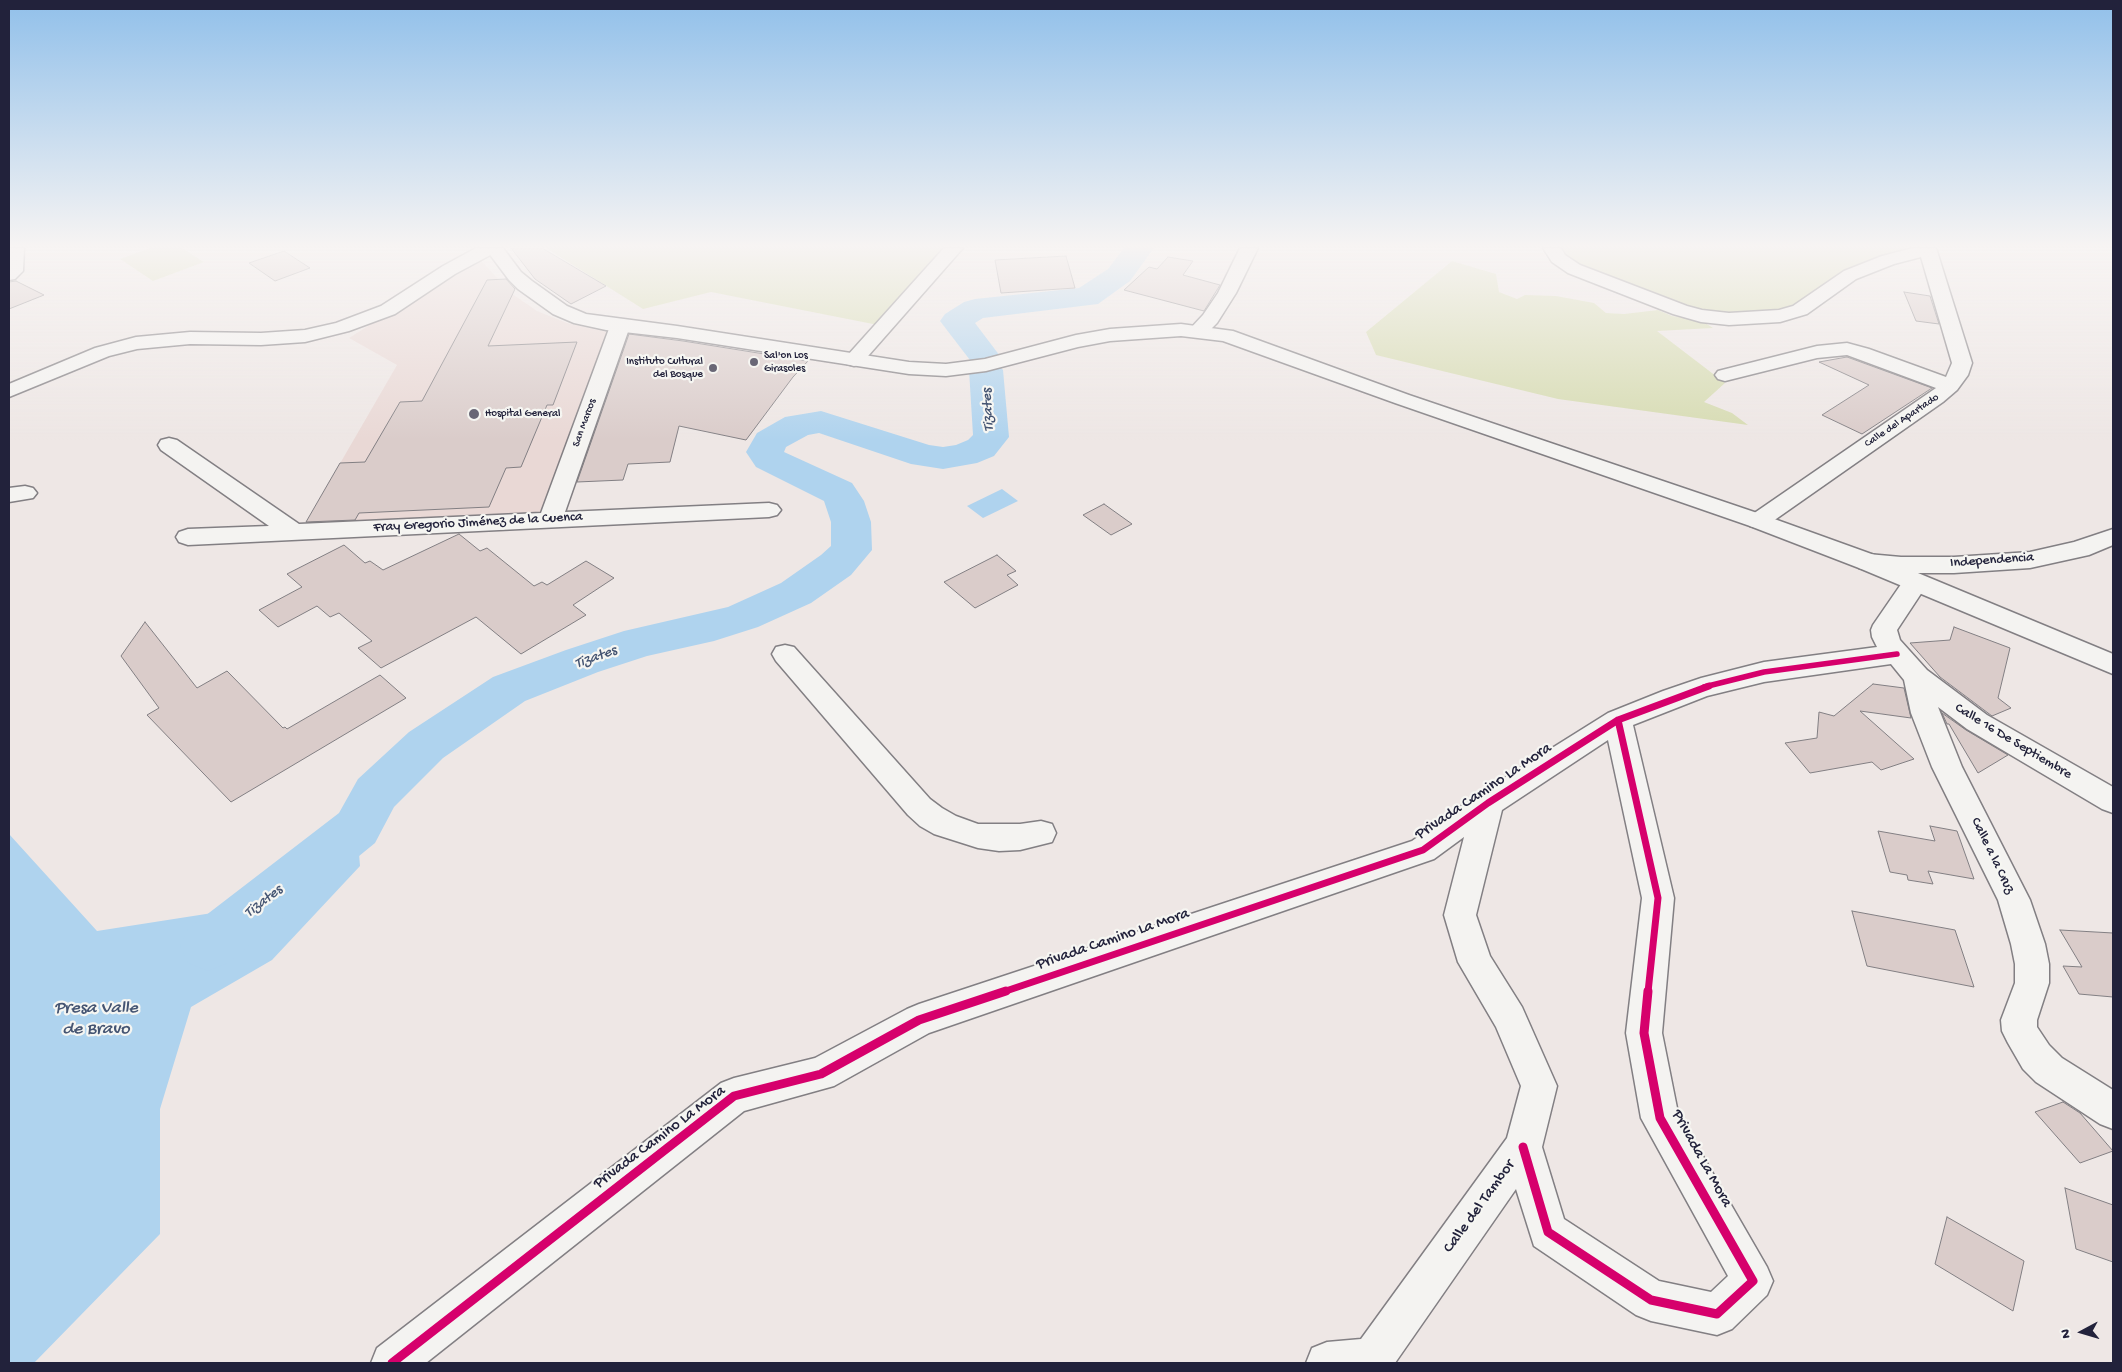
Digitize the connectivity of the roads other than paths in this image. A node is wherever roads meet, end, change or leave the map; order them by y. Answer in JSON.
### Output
{"nodes":[{"id":1,"x":383,"y":312,"type":"edge"},
{"id":2,"x":565,"y":312,"type":"edge"},
{"id":3,"x":897,"y":312,"type":"edge"},
{"id":4,"x":1213,"y":312,"type":"edge"},
{"id":5,"x":1687,"y":312,"type":"edge"},
{"id":6,"x":1793,"y":312,"type":"edge"},
{"id":7,"x":1946,"y":312,"type":"edge"},
{"id":8,"x":620,"y":326,"type":"junction"},
{"id":9,"x":1198,"y":331,"type":"junction"},
{"id":10,"x":854,"y":360,"type":"junction"},
{"id":11,"x":1726,"y":375,"type":"dead end"},
{"id":12,"x":1950,"y":386,"type":"junction"},
{"id":13,"x":9,"y":390,"type":"edge"},
{"id":14,"x":169,"y":445,"type":"dead end"},
{"id":15,"x":769,"y":510,"type":"dead end"},
{"id":16,"x":550,"y":520,"type":"junction"},
{"id":17,"x":1758,"y":521,"type":"junction"},
{"id":18,"x":294,"y":532,"type":"junction"},
{"id":19,"x":2113,"y":536,"type":"edge"},
{"id":20,"x":188,"y":537,"type":"dead end"},
{"id":21,"x":1868,"y":562,"type":"junction"},
{"id":22,"x":1915,"y":583,"type":"junction"},
{"id":23,"x":785,"y":654,"type":"dead end"},
{"id":24,"x":1907,"y":665,"type":"junction"},
{"id":25,"x":2113,"y":665,"type":"edge"},
{"id":26,"x":1618,"y":720,"type":"junction"},
{"id":27,"x":2113,"y":801,"type":"edge"},
{"id":28,"x":1488,"y":803,"type":"junction"},
{"id":29,"x":1041,"y":833,"type":"dead end"},
{"id":30,"x":2113,"y":1111,"type":"edge"},
{"id":31,"x":1523,"y":1148,"type":"junction"},
{"id":32,"x":392,"y":1363,"type":"edge"},
{"id":33,"x":1327,"y":1363,"type":"edge"}],
"edges":[{"from":1,"to":13,"type":"street"},
{"from":2,"to":8,"type":"street"},
{"from":3,"to":10,"type":"street"},
{"from":4,"to":9,"type":"street"},
{"from":5,"to":6,"type":"street"},
{"from":7,"to":12,"type":"street","name":"Calle del Apartado"},
{"from":8,"to":10,"type":"street"},
{"from":8,"to":16,"type":"street","name":"San Marcos"},
{"from":9,"to":10,"type":"street"},
{"from":9,"to":17,"type":"street"},
{"from":11,"to":12,"type":"street"},
{"from":12,"to":17,"type":"street","name":"Calle del Apartado"},
{"from":14,"to":18,"type":"street"},
{"from":15,"to":16,"type":"street","name":"Fray Gregorio Jiménez de la Cuenca"},
{"from":16,"to":18,"type":"street","name":"Fray Gregorio Jiménez de la Cuenca"},
{"from":17,"to":21,"type":"street"},
{"from":18,"to":20,"type":"street","name":"Fray Gregorio Jiménez de la Cuenca"},
{"from":19,"to":21,"type":"street","name":"Independencia"},
{"from":21,"to":22,"type":"street"},
{"from":22,"to":24,"type":"street","name":"Calle a la Cruz"},
{"from":22,"to":25,"type":"street"},
{"from":23,"to":29,"type":"street"},
{"from":24,"to":26,"type":"street","name":"Privada Camino La Mora"},
{"from":24,"to":27,"type":"street","name":"Calle 16 De Septiembre"},
{"from":24,"to":30,"type":"street","name":"Calle a la Cruz"},
{"from":26,"to":28,"type":"street","name":"Privada Camino La Mora"},
{"from":26,"to":31,"type":"street","name":"Privada La Mora"},
{"from":28,"to":31,"type":"street","name":"Calle del Tambor"},
{"from":28,"to":32,"type":"street","name":"Privada Camino La Mora"},
{"from":31,"to":33,"type":"street","name":"Calle del Tambor"}]}
